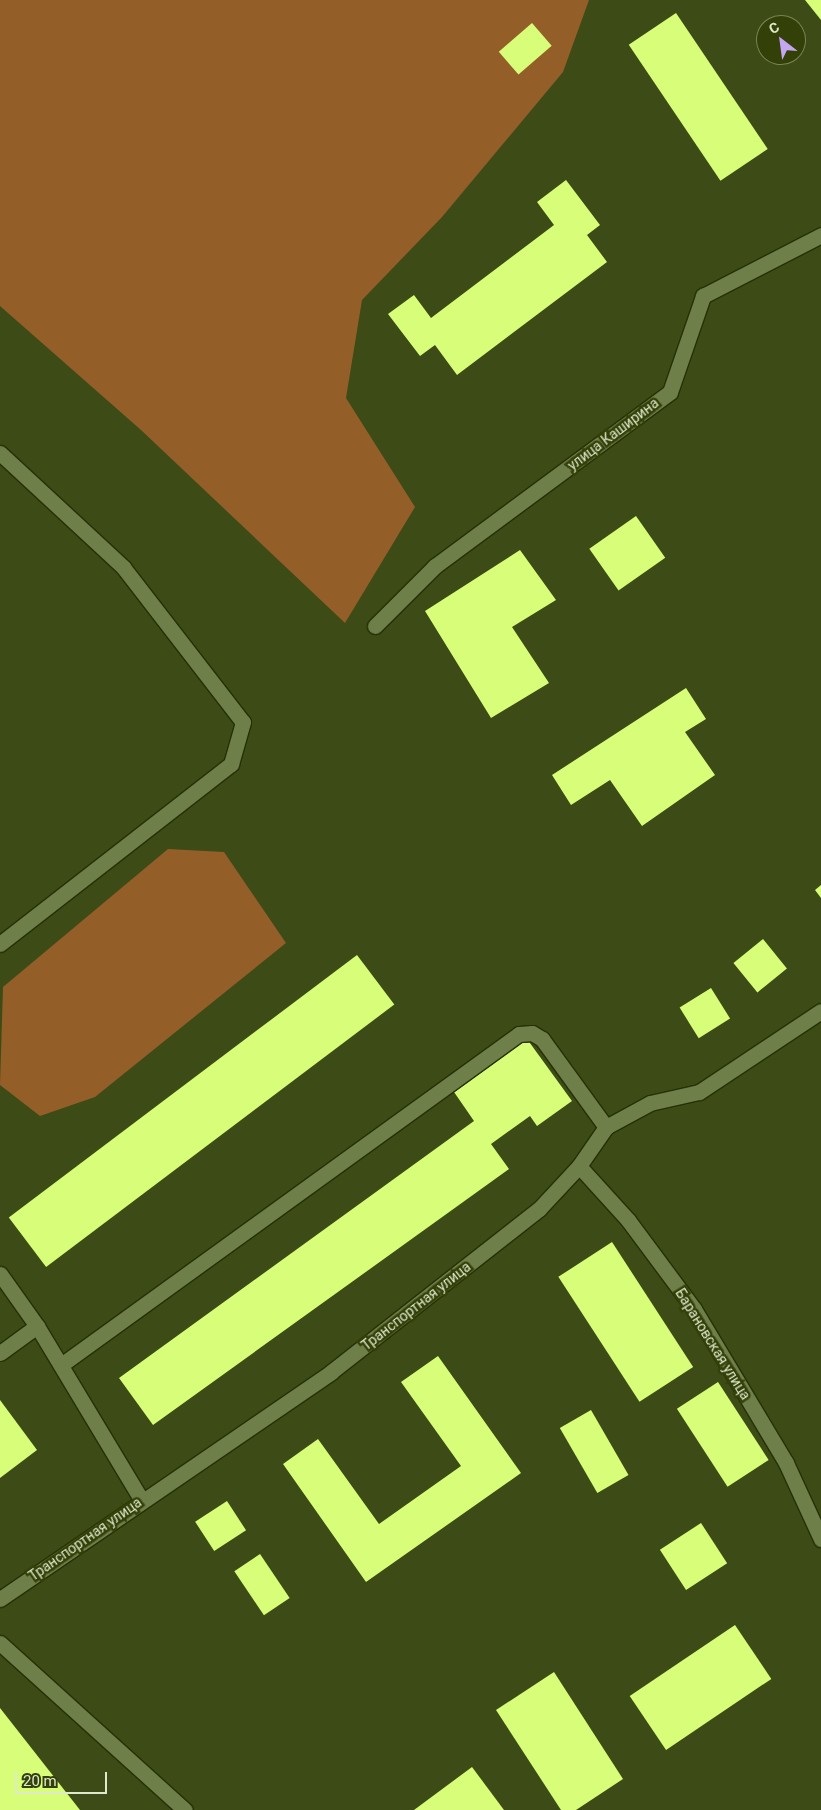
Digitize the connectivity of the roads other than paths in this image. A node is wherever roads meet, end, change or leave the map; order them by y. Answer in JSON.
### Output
{"nodes":[{"id":1,"x":821,"y":235,"type":"edge"},
{"id":2,"x":0,"y":453,"type":"edge"},
{"id":3,"x":375,"y":626,"type":"dead end"},
{"id":4,"x":0,"y":944,"type":"edge"},
{"id":5,"x":821,"y":1011,"type":"edge"},
{"id":6,"x":606,"y":1128,"type":"junction"},
{"id":7,"x":579,"y":1166,"type":"junction"},
{"id":8,"x":0,"y":1274,"type":"edge"},
{"id":9,"x":37,"y":1326,"type":"junction"},
{"id":10,"x":0,"y":1353,"type":"edge"},
{"id":11,"x":61,"y":1365,"type":"junction"},
{"id":12,"x":140,"y":1499,"type":"junction"},
{"id":13,"x":821,"y":1539,"type":"edge"},
{"id":14,"x":0,"y":1599,"type":"edge"},
{"id":15,"x":0,"y":1643,"type":"edge"},
{"id":16,"x":186,"y":1810,"type":"edge"}],
"edges":[{"from":1,"to":3,"type":"street","name":"улица Каширина"},
{"from":2,"to":4,"type":"street"},
{"from":5,"to":6,"type":"street","name":"Транспортная улица"},
{"from":6,"to":7,"type":"street","name":"Транспортная улица"},
{"from":6,"to":11,"type":"street"},
{"from":7,"to":12,"type":"street","name":"Транспортная улица"},
{"from":7,"to":13,"type":"street","name":"Барановская улица"},
{"from":8,"to":9,"type":"street"},
{"from":9,"to":10,"type":"street"},
{"from":9,"to":11,"type":"street"},
{"from":11,"to":12,"type":"street"},
{"from":12,"to":14,"type":"street","name":"Транспортная улица"},
{"from":15,"to":16,"type":"street"}]}
